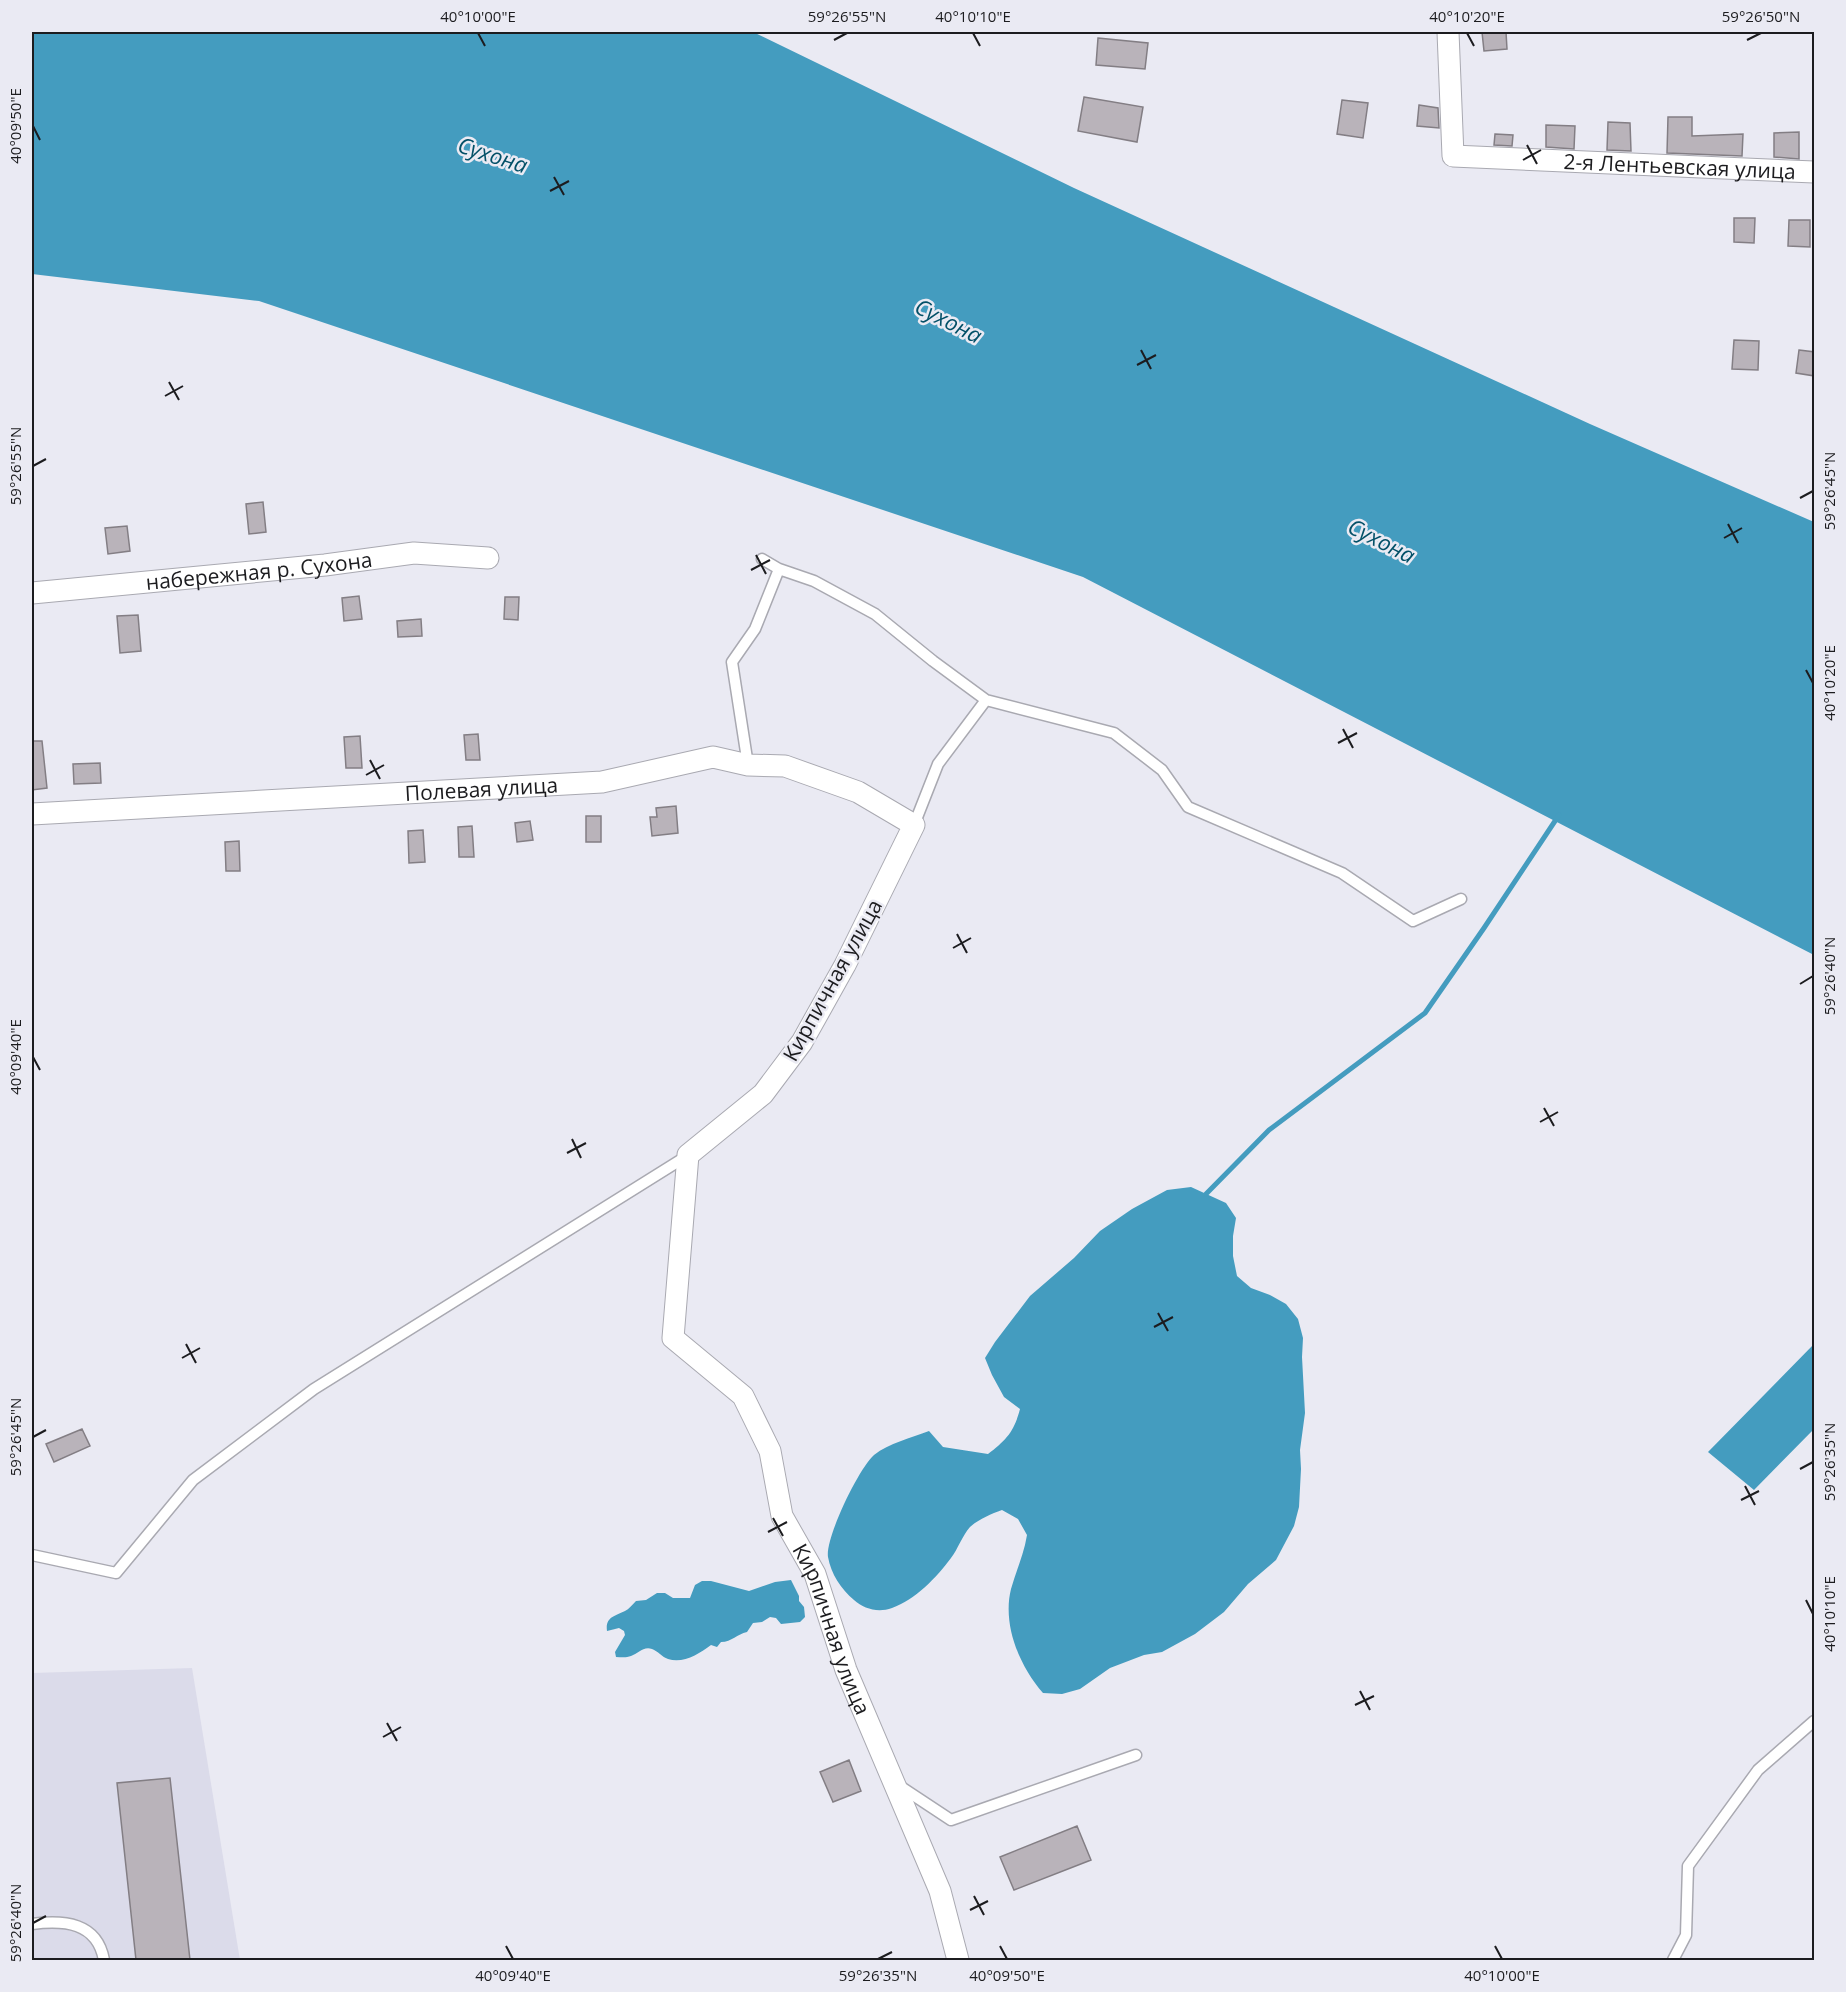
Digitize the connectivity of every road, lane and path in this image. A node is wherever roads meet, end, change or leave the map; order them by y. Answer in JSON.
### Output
{"nodes":[{"id":1,"x":1448,"y":32,"type":"edge"},
{"id":2,"x":1815,"y":172,"type":"edge"},
{"id":3,"x":488,"y":558,"type":"dead end"},
{"id":4,"x":762,"y":560,"type":"dead end"},
{"id":5,"x":779,"y":569,"type":"junction"},
{"id":6,"x":32,"y":593,"type":"edge"},
{"id":7,"x":986,"y":700,"type":"junction"},
{"id":8,"x":748,"y":765,"type":"junction"},
{"id":9,"x":32,"y":814,"type":"edge"},
{"id":10,"x":914,"y":825,"type":"junction"},
{"id":11,"x":1461,"y":899,"type":"dead end"},
{"id":12,"x":688,"y":1155,"type":"junction"},
{"id":13,"x":32,"y":1555,"type":"edge"},
{"id":14,"x":1815,"y":1721,"type":"edge"},
{"id":15,"x":1137,"y":1755,"type":"dead end"},
{"id":16,"x":896,"y":1783,"type":"junction"},
{"id":17,"x":32,"y":1924,"type":"edge"},
{"id":18,"x":104,"y":1960,"type":"edge"},
{"id":19,"x":958,"y":1960,"type":"edge"},
{"id":20,"x":1673,"y":1960,"type":"edge"}],
"edges":[{"from":1,"to":2,"type":"street","name":"2-я Лентьевская улица"},
{"from":3,"to":6,"type":"street","name":"набережная р. Сухона"},
{"from":4,"to":5,"type":"lane"},
{"from":5,"to":7,"type":"lane"},
{"from":5,"to":8,"type":"lane"},
{"from":7,"to":10,"type":"lane"},
{"from":7,"to":11,"type":"lane"},
{"from":8,"to":9,"type":"street","name":"Полевая улица"},
{"from":8,"to":10,"type":"street","name":"Полевая улица"},
{"from":10,"to":12,"type":"street","name":"Кирпичная улица"},
{"from":12,"to":13,"type":"lane"},
{"from":12,"to":16,"type":"street","name":"Кирпичная улица"},
{"from":14,"to":20,"type":"lane"},
{"from":15,"to":16,"type":"lane"},
{"from":16,"to":19,"type":"street","name":"Кирпичная улица"},
{"from":17,"to":18,"type":"lane"}]}
